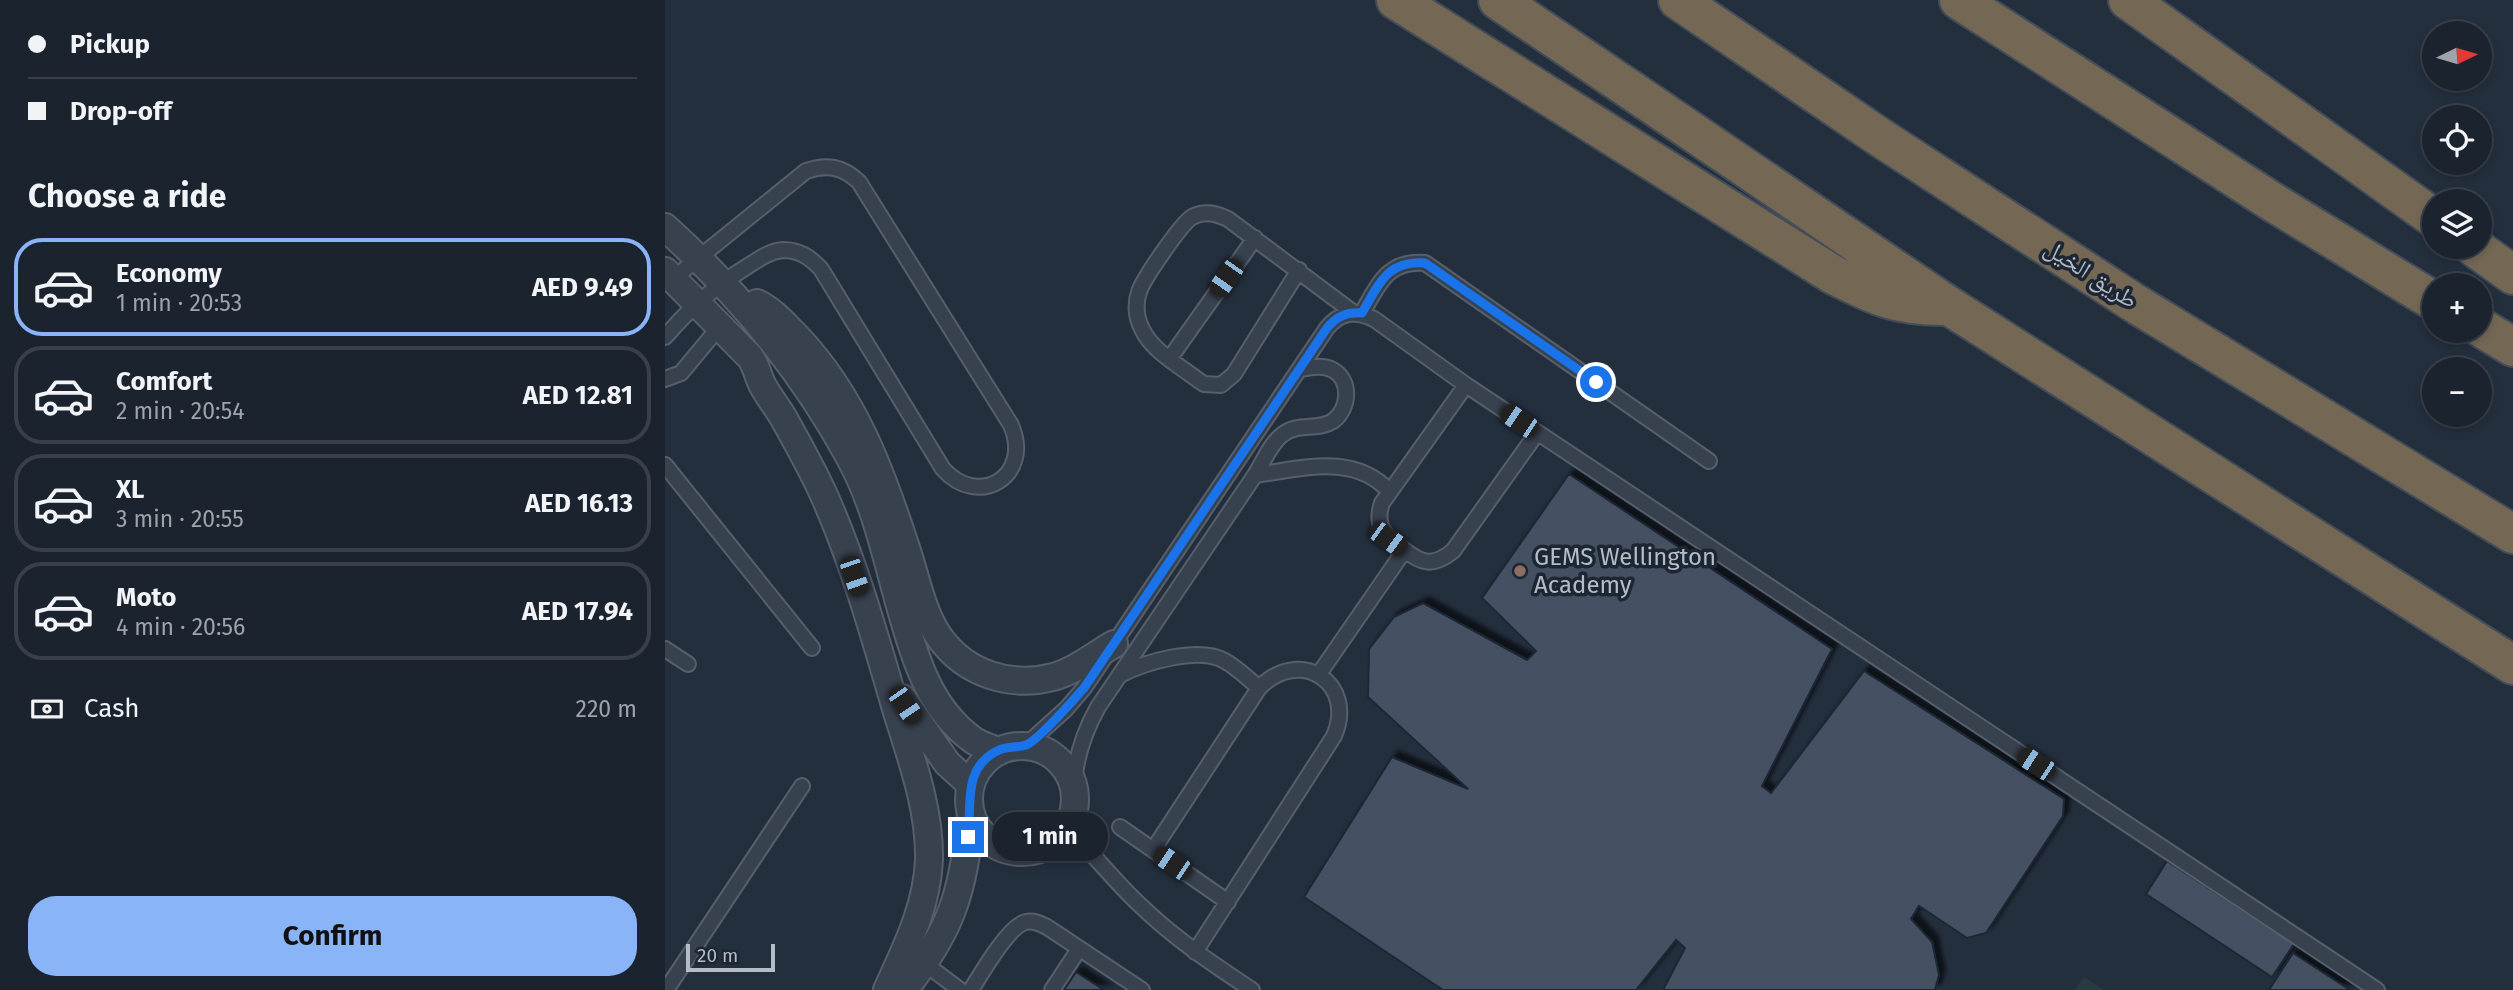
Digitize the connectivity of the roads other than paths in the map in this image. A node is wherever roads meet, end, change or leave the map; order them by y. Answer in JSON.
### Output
{"nodes":[{"id":1,"x":1396,"y":0,"type":"edge"},
{"id":2,"x":1498,"y":0,"type":"edge"},
{"id":3,"x":1678,"y":0,"type":"edge"},
{"id":4,"x":1959,"y":0,"type":"edge"},
{"id":5,"x":2128,"y":0,"type":"edge"},
{"id":6,"x":2422,"y":209,"type":"edge"},
{"id":7,"x":665,"y":227,"type":"edge"},
{"id":8,"x":1255,"y":237,"type":"junction"},
{"id":9,"x":699,"y":258,"type":"junction"},
{"id":10,"x":2491,"y":259,"type":"edge"},
{"id":11,"x":1299,"y":270,"type":"junction"},
{"id":12,"x":2513,"y":275,"type":"edge"},
{"id":13,"x":722,"y":281,"type":"junction"},
{"id":14,"x":667,"y":282,"type":"edge"},
{"id":15,"x":2422,"y":294,"type":"edge"},
{"id":16,"x":741,"y":302,"type":"junction"},
{"id":17,"x":1949,"y":306,"type":"junction"},
{"id":18,"x":691,"y":308,"type":"junction"},
{"id":19,"x":1358,"y":313,"type":"junction"},
{"id":20,"x":2492,"y":334,"type":"edge"},
{"id":21,"x":665,"y":337,"type":"edge"},
{"id":22,"x":711,"y":337,"type":"junction"},
{"id":23,"x":2513,"y":347,"type":"edge"},
{"id":24,"x":1170,"y":358,"type":"junction"},
{"id":25,"x":1301,"y":369,"type":"junction"},
{"id":26,"x":665,"y":379,"type":"edge"},
{"id":27,"x":761,"y":383,"type":"junction"},
{"id":28,"x":1466,"y":386,"type":"junction"},
{"id":29,"x":1537,"y":433,"type":"junction"},
{"id":30,"x":1709,"y":461,"type":"dead end"},
{"id":31,"x":665,"y":465,"type":"edge"},
{"id":32,"x":1255,"y":475,"type":"junction"},
{"id":33,"x":1390,"y":492,"type":"junction"},
{"id":34,"x":2513,"y":534,"type":"edge"},
{"id":35,"x":1404,"y":551,"type":"junction"},
{"id":36,"x":1114,"y":644,"type":"junction"},
{"id":37,"x":812,"y":648,"type":"dead end"},
{"id":38,"x":665,"y":649,"type":"edge"},
{"id":39,"x":881,"y":659,"type":"junction"},
{"id":40,"x":688,"y":664,"type":"dead end"},
{"id":41,"x":2513,"y":665,"type":"edge"},
{"id":42,"x":1319,"y":674,"type":"junction"},
{"id":43,"x":1116,"y":678,"type":"junction"},
{"id":44,"x":1259,"y":688,"type":"junction"},
{"id":45,"x":1026,"y":745,"type":"junction"},
{"id":46,"x":997,"y":751,"type":"junction"},
{"id":47,"x":970,"y":784,"type":"junction"},
{"id":48,"x":1074,"y":784,"type":"junction"},
{"id":49,"x":802,"y":786,"type":"dead end"},
{"id":50,"x":971,"y":814,"type":"junction"},
{"id":51,"x":1120,"y":827,"type":"dead end"},
{"id":52,"x":1067,"y":828,"type":"junction"},
{"id":53,"x":1153,"y":850,"type":"junction"},
{"id":54,"x":1228,"y":902,"type":"junction"},
{"id":55,"x":1079,"y":949,"type":"junction"},
{"id":56,"x":1195,"y":952,"type":"junction"},
{"id":57,"x":924,"y":963,"type":"junction"},
{"id":58,"x":666,"y":990,"type":"edge"},
{"id":59,"x":887,"y":990,"type":"edge"},
{"id":60,"x":904,"y":990,"type":"edge"},
{"id":61,"x":960,"y":990,"type":"edge"},
{"id":62,"x":971,"y":990,"type":"edge"},
{"id":63,"x":1052,"y":990,"type":"edge"},
{"id":64,"x":1142,"y":990,"type":"edge"},
{"id":65,"x":1252,"y":990,"type":"edge"},
{"id":66,"x":2377,"y":990,"type":"edge"}],
"edges":[{"from":1,"to":17,"type":"highway"},
{"from":2,"to":17,"type":"highway"},
{"from":3,"to":34,"type":"highway","name":"طريق الخيل"},
{"from":4,"to":15,"type":"highway"},
{"from":5,"to":6,"type":"highway"},
{"from":7,"to":9,"type":"street"},
{"from":8,"to":11,"type":"lane"},
{"from":8,"to":24,"type":"lane"},
{"from":8,"to":24,"type":"lane"},
{"from":9,"to":13,"type":"street"},
{"from":9,"to":13,"type":"lane"},
{"from":9,"to":14,"type":"lane"},
{"from":10,"to":12,"type":"highway"},
{"from":11,"to":19,"type":"lane"},
{"from":11,"to":24,"type":"lane"},
{"from":13,"to":16,"type":"street"},
{"from":13,"to":18,"type":"lane"},
{"from":14,"to":18,"type":"street"},
{"from":16,"to":36,"type":"street"},
{"from":16,"to":46,"type":"street"},
{"from":17,"to":41,"type":"highway"},
{"from":18,"to":21,"type":"lane"},
{"from":18,"to":22,"type":"street"},
{"from":18,"to":27,"type":"street"},
{"from":19,"to":25,"type":"lane"},
{"from":19,"to":28,"type":"lane"},
{"from":19,"to":30,"type":"lane"},
{"from":20,"to":23,"type":"highway"},
{"from":22,"to":26,"type":"lane"},
{"from":22,"to":27,"type":"street"},
{"from":25,"to":32,"type":"lane"},
{"from":25,"to":36,"type":"lane"},
{"from":27,"to":39,"type":"street"},
{"from":28,"to":29,"type":"lane"},
{"from":28,"to":33,"type":"lane"},
{"from":29,"to":35,"type":"lane"},
{"from":29,"to":66,"type":"lane"},
{"from":31,"to":37,"type":"lane"},
{"from":32,"to":33,"type":"lane"},
{"from":32,"to":43,"type":"lane"},
{"from":33,"to":35,"type":"lane"},
{"from":35,"to":42,"type":"lane"},
{"from":36,"to":45,"type":"lane"},
{"from":38,"to":40,"type":"lane"},
{"from":39,"to":47,"type":"street"},
{"from":39,"to":59,"type":"street"},
{"from":42,"to":44,"type":"lane"},
{"from":42,"to":54,"type":"lane"},
{"from":43,"to":44,"type":"lane"},
{"from":43,"to":48,"type":"lane"},
{"from":44,"to":53,"type":"lane"},
{"from":45,"to":46,"type":"street"},
{"from":45,"to":48,"type":"street"},
{"from":46,"to":47,"type":"street"},
{"from":47,"to":50,"type":"street"},
{"from":48,"to":52,"type":"street"},
{"from":49,"to":58,"type":"lane"},
{"from":50,"to":52,"type":"street"},
{"from":50,"to":57,"type":"street"},
{"from":51,"to":53,"type":"lane"},
{"from":52,"to":56,"type":"lane"},
{"from":53,"to":54,"type":"lane"},
{"from":54,"to":56,"type":"lane"},
{"from":55,"to":62,"type":"lane"},
{"from":55,"to":63,"type":"lane"},
{"from":55,"to":64,"type":"lane"},
{"from":56,"to":65,"type":"lane"},
{"from":57,"to":60,"type":"street"},
{"from":57,"to":61,"type":"lane"}]}
